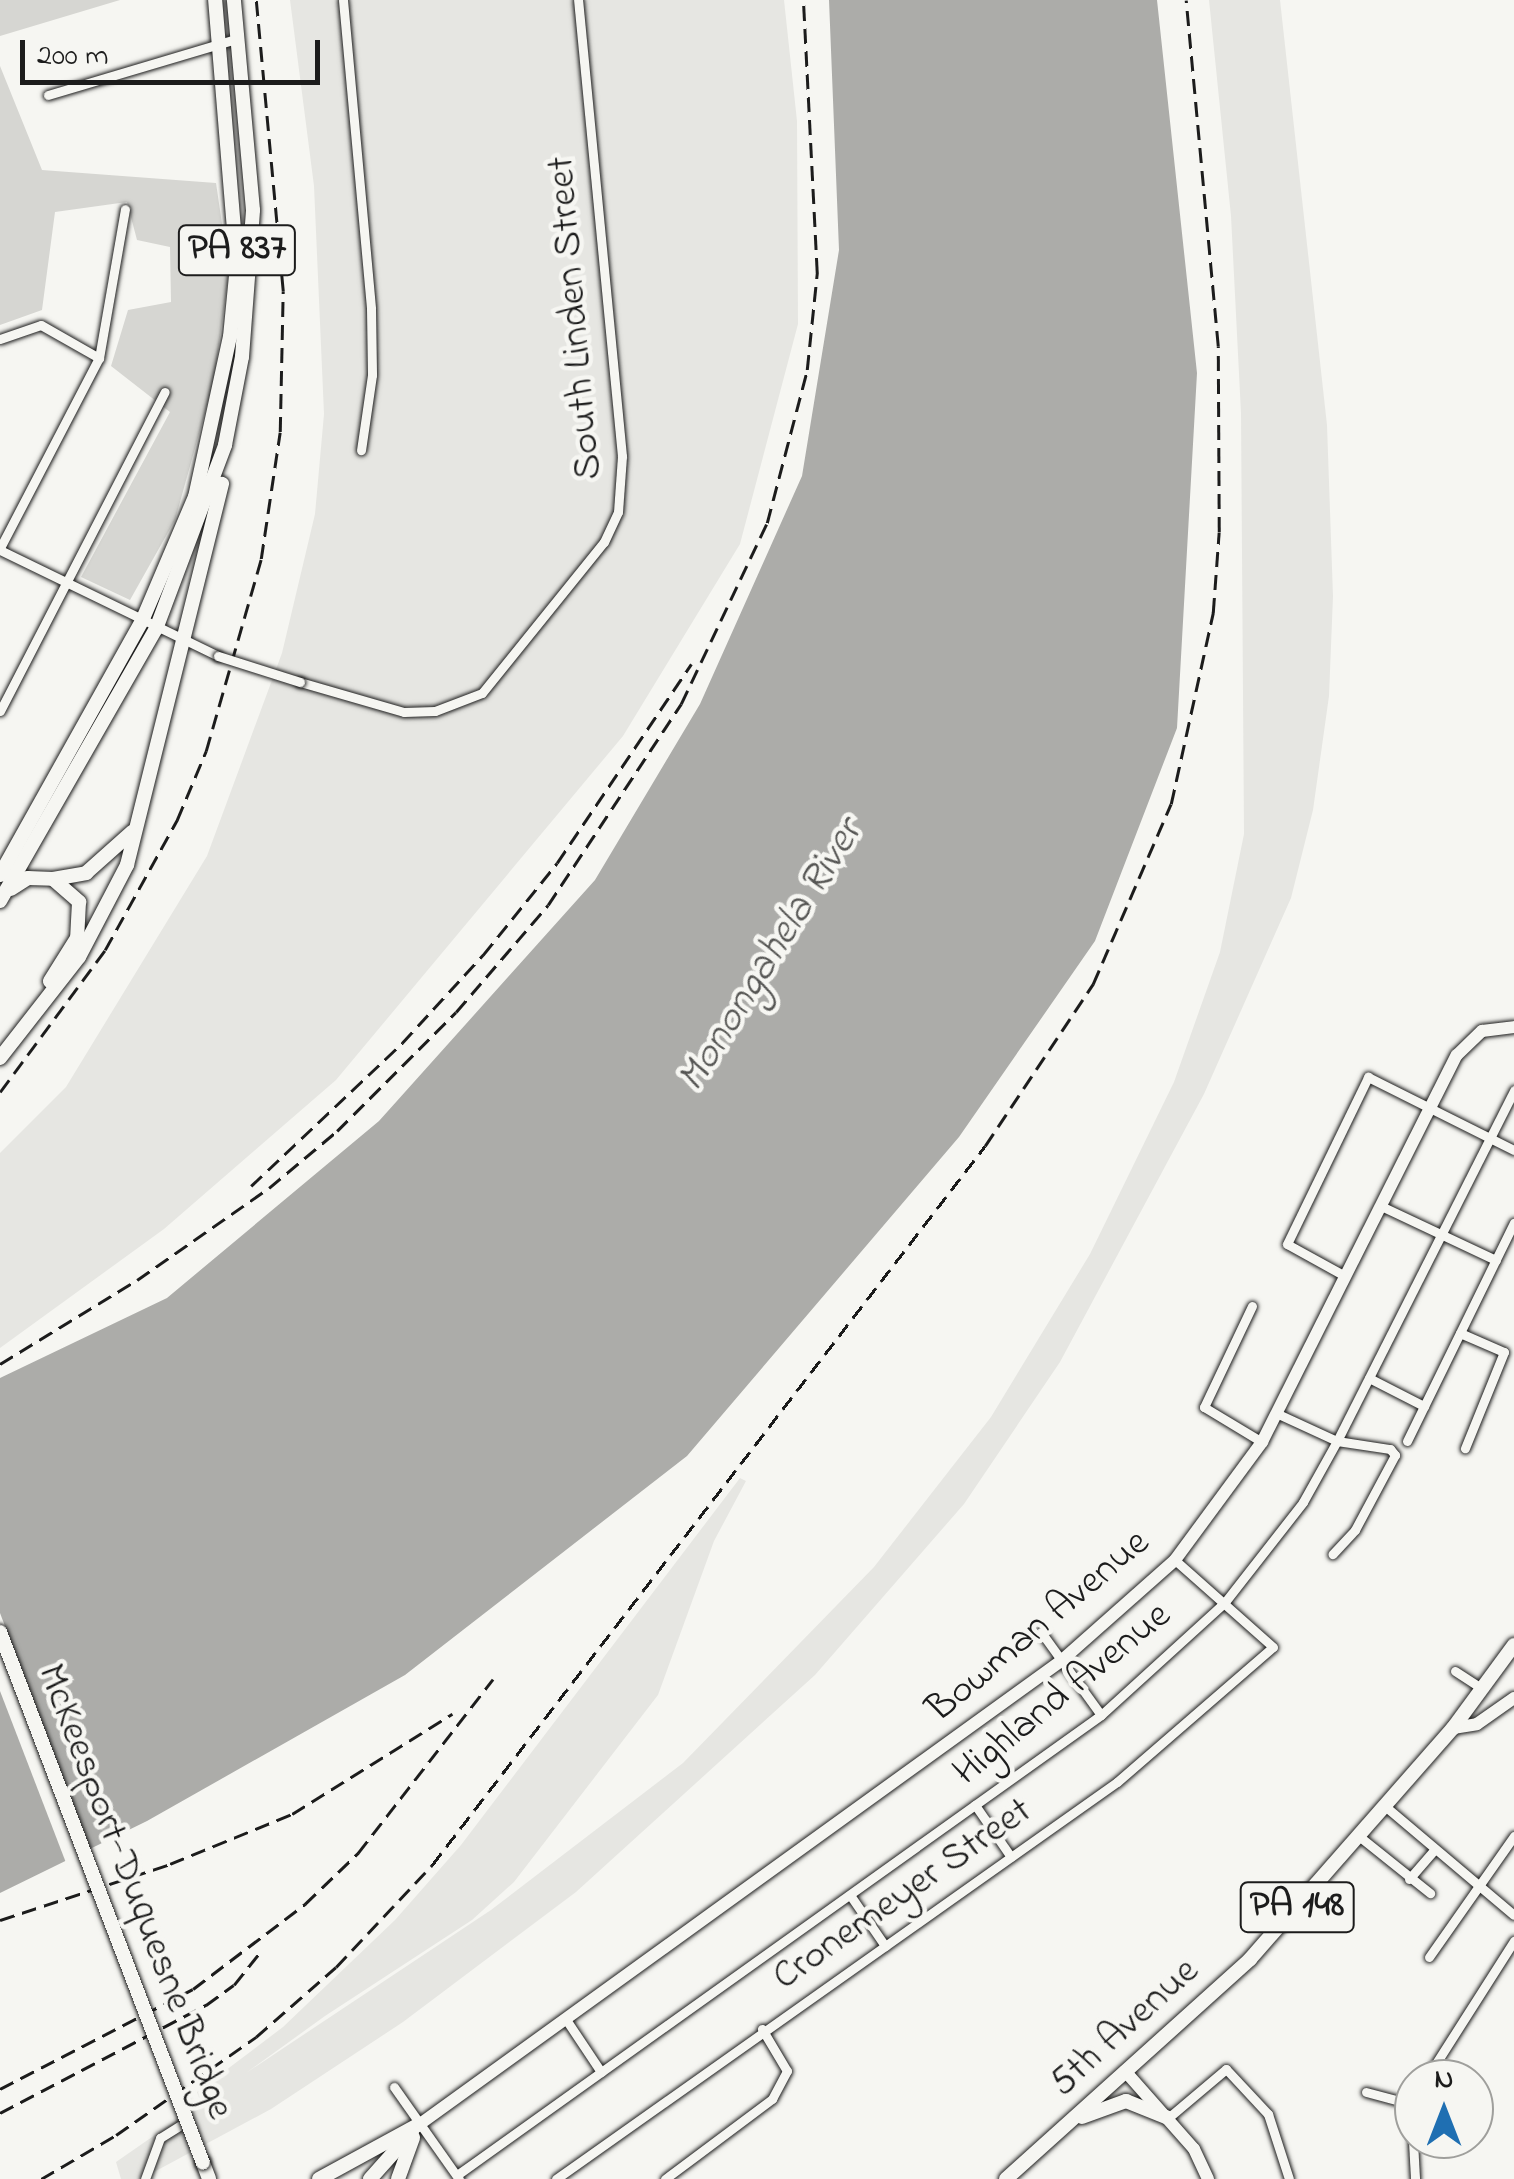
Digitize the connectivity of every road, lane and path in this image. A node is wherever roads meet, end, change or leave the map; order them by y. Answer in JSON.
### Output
{"nodes":[{"id":1,"x":215,"y":0,"type":"edge"},
{"id":2,"x":234,"y":0,"type":"edge"},
{"id":3,"x":344,"y":0,"type":"edge"},
{"id":4,"x":578,"y":0,"type":"edge"},
{"id":5,"x":239,"y":38,"type":"junction"},
{"id":6,"x":221,"y":43,"type":"junction"},
{"id":7,"x":48,"y":95,"type":"dead end"},
{"id":8,"x":126,"y":209,"type":"dead end"},
{"id":9,"x":0,"y":339,"type":"edge"},
{"id":10,"x":98,"y":358,"type":"junction"},
{"id":11,"x":242,"y":358,"type":"junction"},
{"id":12,"x":165,"y":392,"type":"dead end"},
{"id":13,"x":361,"y":450,"type":"dead end"},
{"id":14,"x":0,"y":549,"type":"edge"},
{"id":15,"x":65,"y":584,"type":"junction"},
{"id":16,"x":142,"y":620,"type":"junction"},
{"id":17,"x":156,"y":630,"type":"junction"},
{"id":18,"x":184,"y":643,"type":"junction"},
{"id":19,"x":0,"y":711,"type":"edge"},
{"id":20,"x":145,"y":810,"type":"junction"},
{"id":21,"x":0,"y":875,"type":"edge"},
{"id":22,"x":52,"y":878,"type":"junction"},
{"id":23,"x":0,"y":901,"type":"edge"},
{"id":24,"x":1514,"y":1026,"type":"edge"},
{"id":25,"x":0,"y":1045,"type":"edge"},
{"id":26,"x":0,"y":1058,"type":"edge"},
{"id":27,"x":1514,"y":1090,"type":"edge"},
{"id":28,"x":1430,"y":1108,"type":"junction"},
{"id":29,"x":1490,"y":1138,"type":"junction"},
{"id":30,"x":1514,"y":1150,"type":"edge"},
{"id":31,"x":1380,"y":1206,"type":"junction"},
{"id":32,"x":1514,"y":1223,"type":"edge"},
{"id":33,"x":1440,"y":1234,"type":"junction"},
{"id":34,"x":1496,"y":1260,"type":"junction"},
{"id":35,"x":1345,"y":1276,"type":"junction"},
{"id":36,"x":1252,"y":1306,"type":"dead end"},
{"id":37,"x":1460,"y":1333,"type":"junction"},
{"id":38,"x":1368,"y":1378,"type":"junction"},
{"id":39,"x":1424,"y":1406,"type":"junction"},
{"id":40,"x":1276,"y":1413,"type":"junction"},
{"id":41,"x":1337,"y":1441,"type":"junction"},
{"id":42,"x":1408,"y":1441,"type":"dead end"},
{"id":43,"x":1262,"y":1442,"type":"junction"},
{"id":44,"x":1465,"y":1448,"type":"dead end"},
{"id":45,"x":1333,"y":1554,"type":"dead end"},
{"id":46,"x":1175,"y":1560,"type":"junction"},
{"id":47,"x":1225,"y":1602,"type":"junction"},
{"id":48,"x":0,"y":1632,"type":"edge"},
{"id":49,"x":1040,"y":1632,"type":"dead end"},
{"id":50,"x":1514,"y":1645,"type":"edge"},
{"id":51,"x":0,"y":1656,"type":"edge"},
{"id":52,"x":1061,"y":1661,"type":"junction"},
{"id":53,"x":1455,"y":1671,"type":"dead end"},
{"id":54,"x":1483,"y":1689,"type":"junction"},
{"id":55,"x":1514,"y":1698,"type":"edge"},
{"id":56,"x":1101,"y":1714,"type":"junction"},
{"id":57,"x":1453,"y":1728,"type":"junction"},
{"id":58,"x":975,"y":1806,"type":"junction"},
{"id":59,"x":1386,"y":1807,"type":"junction"},
{"id":60,"x":1514,"y":1836,"type":"edge"},
{"id":61,"x":1360,"y":1837,"type":"junction"},
{"id":62,"x":1434,"y":1850,"type":"junction"},
{"id":63,"x":1011,"y":1857,"type":"junction"},
{"id":64,"x":1409,"y":1880,"type":"junction"},
{"id":65,"x":1479,"y":1890,"type":"junction"},
{"id":66,"x":1430,"y":1893,"type":"dead end"},
{"id":67,"x":850,"y":1895,"type":"junction"},
{"id":68,"x":1514,"y":1915,"type":"edge"},
{"id":69,"x":1514,"y":1941,"type":"edge"},
{"id":70,"x":885,"y":1946,"type":"junction"},
{"id":71,"x":1430,"y":1956,"type":"dead end"},
{"id":72,"x":564,"y":2018,"type":"junction"},
{"id":73,"x":762,"y":2029,"type":"junction"},
{"id":74,"x":1439,"y":2059,"type":"edge"},
{"id":75,"x":1125,"y":2071,"type":"junction"},
{"id":76,"x":600,"y":2072,"type":"junction"},
{"id":77,"x":394,"y":2088,"type":"dead end"},
{"id":78,"x":1366,"y":2092,"type":"dead end"},
{"id":79,"x":1394,"y":2097,"type":"edge"},
{"id":80,"x":1168,"y":2118,"type":"junction"},
{"id":81,"x":184,"y":2123,"type":"dead end"},
{"id":82,"x":420,"y":2124,"type":"junction"},
{"id":83,"x":1068,"y":2124,"type":"junction"},
{"id":84,"x":204,"y":2174,"type":"edge"},
{"id":85,"x":458,"y":2177,"type":"edge"},
{"id":86,"x":398,"y":2178,"type":"edge"},
{"id":87,"x":145,"y":2179,"type":"edge"},
{"id":88,"x":319,"y":2179,"type":"edge"},
{"id":89,"x":370,"y":2179,"type":"edge"},
{"id":90,"x":556,"y":2179,"type":"edge"},
{"id":91,"x":665,"y":2179,"type":"edge"},
{"id":92,"x":1006,"y":2179,"type":"edge"},
{"id":93,"x":1208,"y":2179,"type":"edge"},
{"id":94,"x":1289,"y":2179,"type":"edge"}],
"edges":[{"from":1,"to":6,"type":"main road","number":"PA 837"},
{"from":2,"to":5,"type":"main road","number":"PA 837"},
{"from":3,"to":13,"type":"street"},
{"from":4,"to":18,"type":"street","name":"South Linden Street","bridge":true},
{"from":5,"to":6,"type":"street"},
{"from":5,"to":11,"type":"main road","number":"PA 837"},
{"from":6,"to":7,"type":"street"},
{"from":6,"to":16,"type":"main road","number":"PA 837"},
{"from":8,"to":10,"type":"street"},
{"from":9,"to":10,"type":"street"},
{"from":10,"to":14,"type":"street"},
{"from":11,"to":17,"type":"main road"},
{"from":11,"to":18,"type":"main road","number":"PA 837"},
{"from":12,"to":15,"type":"street"},
{"from":14,"to":15,"type":"street","name":"South Linden Street"},
{"from":15,"to":16,"type":"street","name":"South Linden Street"},
{"from":15,"to":19,"type":"street"},
{"from":16,"to":17,"type":"street","name":"South Linden Street"},
{"from":16,"to":21,"type":"main road","number":"PA 837"},
{"from":17,"to":18,"type":"street","name":"South Linden Street"},
{"from":17,"to":23,"type":"main road"},
{"from":18,"to":20,"type":"main road","number":"PA 837"},
{"from":20,"to":22,"type":"main road"},
{"from":20,"to":26,"type":"main road","number":"PA 837"},
{"from":22,"to":23,"type":"main road"},
{"from":22,"to":25,"type":"main road"},
{"from":24,"to":28,"type":"main road","name":"Bowman Avenue"},
{"from":27,"to":29,"type":"street","name":"Highland Avenue"},
{"from":28,"to":29,"type":"street"},
{"from":28,"to":31,"type":"main road","name":"Bowman Avenue"},
{"from":28,"to":35,"type":"street"},
{"from":29,"to":30,"type":"street"},
{"from":29,"to":33,"type":"street","name":"Highland Avenue"},
{"from":31,"to":33,"type":"street"},
{"from":31,"to":35,"type":"main road","name":"Bowman Avenue"},
{"from":32,"to":34,"type":"street"},
{"from":33,"to":34,"type":"street"},
{"from":33,"to":38,"type":"street","name":"Highland Avenue"},
{"from":34,"to":37,"type":"street"},
{"from":35,"to":40,"type":"main road","name":"Bowman Avenue"},
{"from":36,"to":43,"type":"street"},
{"from":37,"to":39,"type":"street"},
{"from":37,"to":44,"type":"street"},
{"from":38,"to":39,"type":"street"},
{"from":38,"to":41,"type":"street","name":"Highland Avenue"},
{"from":39,"to":42,"type":"street"},
{"from":40,"to":41,"type":"street"},
{"from":40,"to":43,"type":"main road","name":"Bowman Avenue"},
{"from":41,"to":45,"type":"street"},
{"from":41,"to":47,"type":"street","name":"Highland Avenue"},
{"from":43,"to":46,"type":"main road","name":"Bowman Avenue"},
{"from":46,"to":47,"type":"street"},
{"from":46,"to":52,"type":"main road","name":"Bowman Avenue"},
{"from":47,"to":56,"type":"street","name":"Highland Avenue"},
{"from":47,"to":63,"type":"street","name":"Cronemeyer Street"},
{"from":48,"to":84,"type":"main road","name":"McKeesport-Duquesne Bridge","bridge":true},
{"from":49,"to":52,"type":"street"},
{"from":50,"to":54,"type":"main road","name":"5th Avenue","number":"PA 148"},
{"from":51,"to":84,"type":"main road","name":"McKeesport-Duquesne Bridge"},
{"from":52,"to":56,"type":"street"},
{"from":52,"to":72,"type":"main road","name":"Bowman Avenue"},
{"from":53,"to":54,"type":"street"},
{"from":54,"to":57,"type":"main road","name":"5th Avenue","number":"PA 148"},
{"from":55,"to":57,"type":"main road"},
{"from":56,"to":58,"type":"street","name":"Highland Avenue"},
{"from":57,"to":59,"type":"main road","name":"5th Avenue","number":"PA 148"},
{"from":58,"to":63,"type":"street"},
{"from":58,"to":67,"type":"street","name":"Highland Avenue"},
{"from":59,"to":61,"type":"main road","name":"5th Avenue","number":"PA 148"},
{"from":59,"to":62,"type":"street"},
{"from":60,"to":65,"type":"street"},
{"from":61,"to":64,"type":"street"},
{"from":61,"to":75,"type":"main road","name":"5th Avenue","number":"PA 148"},
{"from":62,"to":64,"type":"street"},
{"from":62,"to":65,"type":"street"},
{"from":63,"to":70,"type":"street","name":"Cronemeyer Street"},
{"from":64,"to":66,"type":"street"},
{"from":65,"to":68,"type":"street"},
{"from":65,"to":71,"type":"street"},
{"from":67,"to":70,"type":"street"},
{"from":67,"to":76,"type":"street","name":"Highland Avenue"},
{"from":69,"to":74,"type":"street"},
{"from":70,"to":73,"type":"street","name":"Cronemeyer Street"},
{"from":72,"to":76,"type":"street"},
{"from":72,"to":82,"type":"main road","name":"Bowman Avenue"},
{"from":73,"to":90,"type":"street","name":"Cronemeyer Street"},
{"from":73,"to":91,"type":"street"},
{"from":75,"to":80,"type":"main road"},
{"from":75,"to":83,"type":"main road","name":"5th Avenue","number":"PA 148"},
{"from":76,"to":85,"type":"street","name":"Highland Avenue"},
{"from":77,"to":82,"type":"street"},
{"from":78,"to":79,"type":"street"},
{"from":80,"to":83,"type":"main road"},
{"from":80,"to":93,"type":"main road"},
{"from":80,"to":94,"type":"street"},
{"from":81,"to":87,"type":"street"},
{"from":82,"to":85,"type":"street"},
{"from":82,"to":86,"type":"main road"},
{"from":82,"to":88,"type":"main road"},
{"from":82,"to":89,"type":"main road"},
{"from":83,"to":92,"type":"main road","name":"5th Avenue","number":"PA 148"}]}
